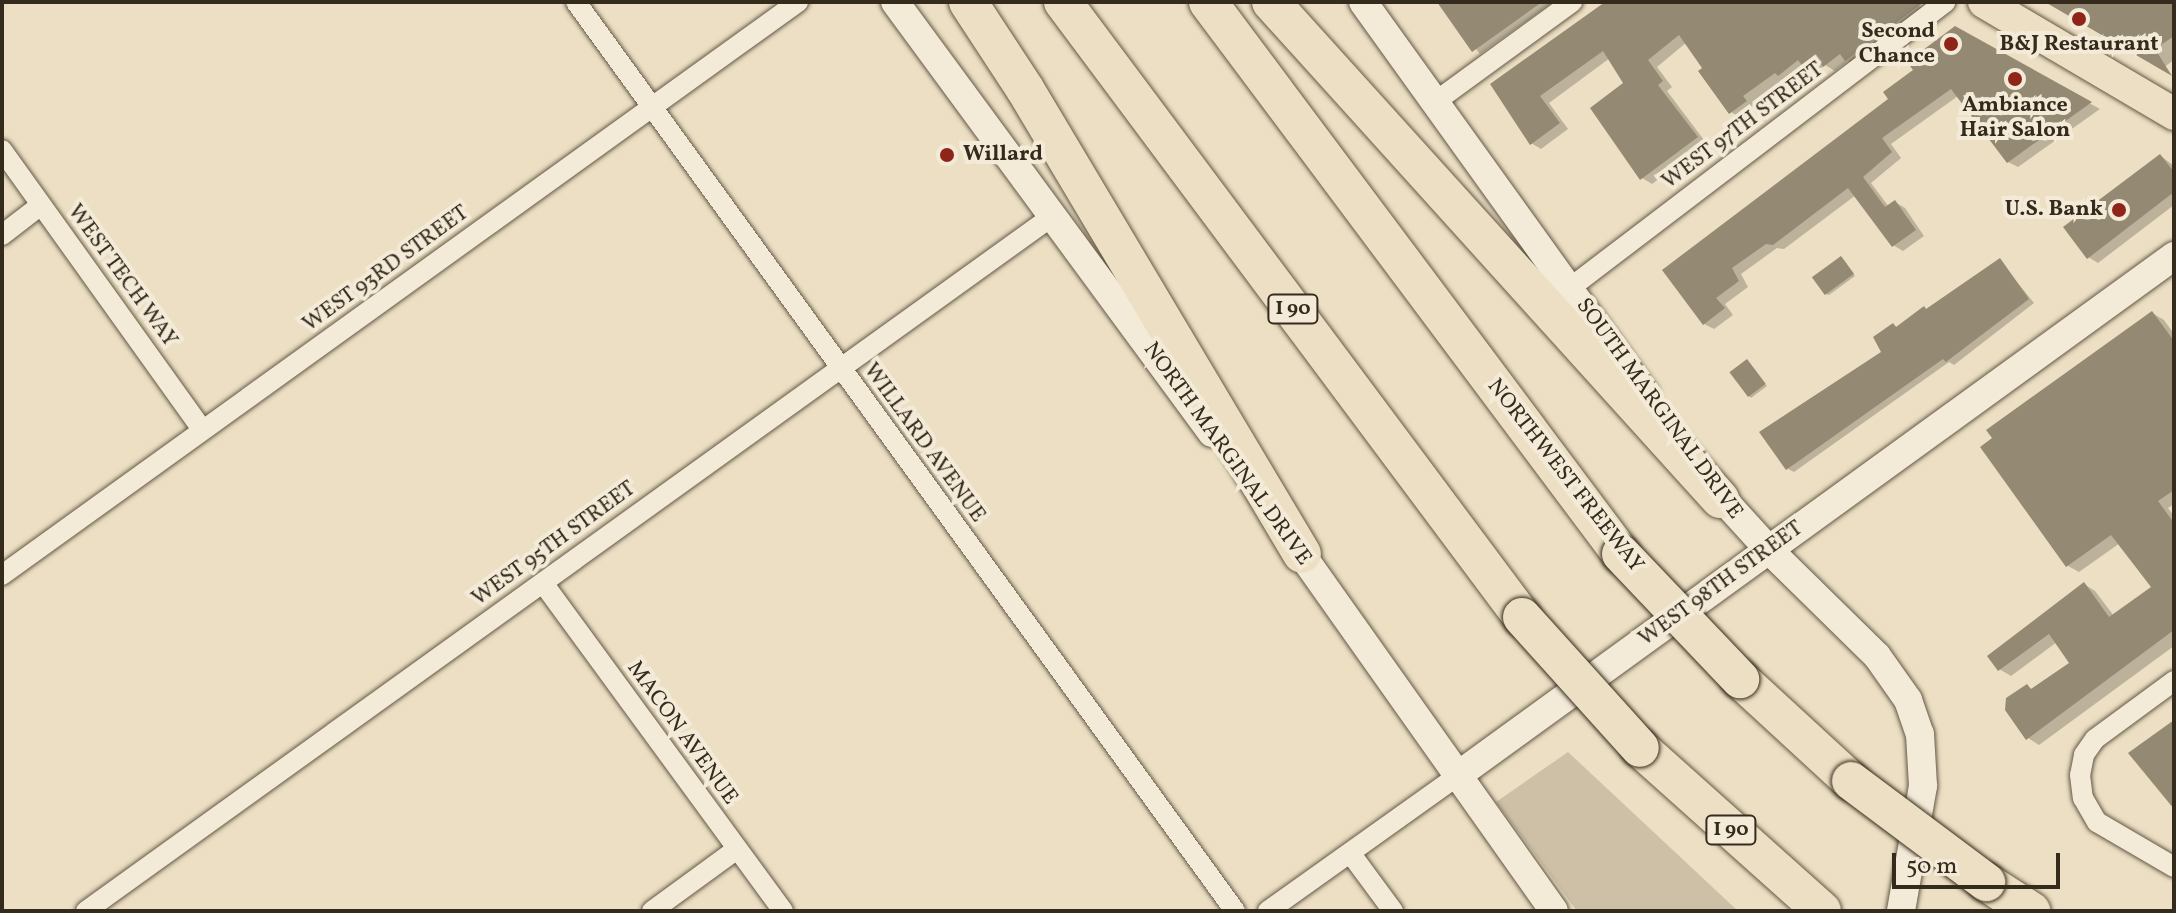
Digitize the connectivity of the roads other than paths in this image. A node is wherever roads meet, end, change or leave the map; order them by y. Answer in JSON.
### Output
{"nodes":[{"id":1,"x":576,"y":2,"type":"edge"},
{"id":2,"x":798,"y":2,"type":"edge"},
{"id":3,"x":895,"y":2,"type":"edge"},
{"id":4,"x":968,"y":2,"type":"edge"},
{"id":5,"x":1063,"y":2,"type":"edge"},
{"id":6,"x":1208,"y":2,"type":"edge"},
{"id":7,"x":1271,"y":2,"type":"edge"},
{"id":8,"x":1363,"y":2,"type":"edge"},
{"id":9,"x":1572,"y":2,"type":"edge"},
{"id":10,"x":1946,"y":2,"type":"edge"},
{"id":11,"x":1985,"y":2,"type":"edge"},
{"id":12,"x":1435,"y":102,"type":"junction"},
{"id":13,"x":650,"y":106,"type":"junction"},
{"id":14,"x":2174,"y":114,"type":"edge"},
{"id":15,"x":2,"y":150,"type":"edge"},
{"id":16,"x":41,"y":205,"type":"junction"},
{"id":17,"x":1051,"y":217,"type":"junction"},
{"id":18,"x":2,"y":235,"type":"edge"},
{"id":19,"x":2174,"y":256,"type":"edge"},
{"id":20,"x":1570,"y":288,"type":"junction"},
{"id":21,"x":841,"y":368,"type":"junction"},
{"id":22,"x":202,"y":429,"type":"junction"},
{"id":23,"x":1720,"y":499,"type":"junction"},
{"id":24,"x":1769,"y":550,"type":"junction"},
{"id":25,"x":1302,"y":554,"type":"junction"},
{"id":26,"x":2,"y":575,"type":"edge"},
{"id":27,"x":543,"y":583,"type":"junction"},
{"id":28,"x":2174,"y":681,"type":"edge"},
{"id":29,"x":1457,"y":776,"type":"junction"},
{"id":30,"x":737,"y":849,"type":"junction"},
{"id":31,"x":1351,"y":854,"type":"junction"},
{"id":32,"x":2174,"y":867,"type":"edge"},
{"id":33,"x":86,"y":911,"type":"edge"},
{"id":34,"x":652,"y":911,"type":"edge"},
{"id":35,"x":783,"y":911,"type":"edge"},
{"id":36,"x":1235,"y":911,"type":"edge"},
{"id":37,"x":1268,"y":911,"type":"edge"},
{"id":38,"x":1393,"y":911,"type":"edge"},
{"id":39,"x":1554,"y":911,"type":"edge"},
{"id":40,"x":1822,"y":911,"type":"edge"},
{"id":41,"x":1901,"y":911,"type":"edge"},
{"id":42,"x":2031,"y":911,"type":"edge"}],
"edges":[{"from":1,"to":13,"type":"street","name":"WILLARD AVENUE"},
{"from":2,"to":13,"type":"street","name":"WEST 93RD STREET"},
{"from":3,"to":17,"type":"street","name":"NORTH MARGINAL DRIVE"},
{"from":4,"to":25,"type":"highway"},
{"from":5,"to":40,"type":"highway","number":"I 90","bridge":true},
{"from":6,"to":42,"type":"highway","name":"NORTHWEST FREEWAY","bridge":true},
{"from":7,"to":23,"type":"highway"},
{"from":8,"to":12,"type":"street","name":"SOUTH MARGINAL DRIVE"},
{"from":9,"to":12,"type":"street"},
{"from":10,"to":20,"type":"street","name":"WEST 97TH STREET"},
{"from":11,"to":14,"type":"main road"},
{"from":12,"to":20,"type":"street","name":"SOUTH MARGINAL DRIVE"},
{"from":13,"to":21,"type":"street","name":"WILLARD AVENUE"},
{"from":13,"to":22,"type":"street","name":"WEST 93RD STREET"},
{"from":15,"to":16,"type":"street","name":"WEST TECH WAY"},
{"from":16,"to":18,"type":"street"},
{"from":16,"to":22,"type":"street","name":"WEST TECH WAY"},
{"from":17,"to":21,"type":"street","name":"WEST 95TH STREET"},
{"from":17,"to":25,"type":"street","name":"NORTH MARGINAL DRIVE"},
{"from":19,"to":24,"type":"street","name":"WEST 98TH STREET"},
{"from":20,"to":23,"type":"street","name":"SOUTH MARGINAL DRIVE"},
{"from":21,"to":27,"type":"street","name":"WEST 95TH STREET"},
{"from":21,"to":36,"type":"street","name":"WILLARD AVENUE"},
{"from":22,"to":26,"type":"street","name":"WEST 93RD STREET"},
{"from":23,"to":24,"type":"street","name":"SOUTH MARGINAL DRIVE"},
{"from":24,"to":29,"type":"street","name":"WEST 98TH STREET"},
{"from":24,"to":41,"type":"street","name":"SOUTH MARGINAL DRIVE"},
{"from":25,"to":29,"type":"street","name":"NORTH MARGINAL DRIVE"},
{"from":27,"to":30,"type":"street","name":"MACON AVENUE"},
{"from":27,"to":33,"type":"street","name":"WEST 95TH STREET"},
{"from":28,"to":32,"type":"street"},
{"from":29,"to":31,"type":"street","name":"WEST 98TH STREET"},
{"from":29,"to":39,"type":"street","name":"NORTH MARGINAL DRIVE"},
{"from":30,"to":34,"type":"street"},
{"from":30,"to":35,"type":"street","name":"MACON AVENUE"},
{"from":31,"to":37,"type":"street","name":"WEST 98TH STREET"},
{"from":31,"to":38,"type":"street"}]}
